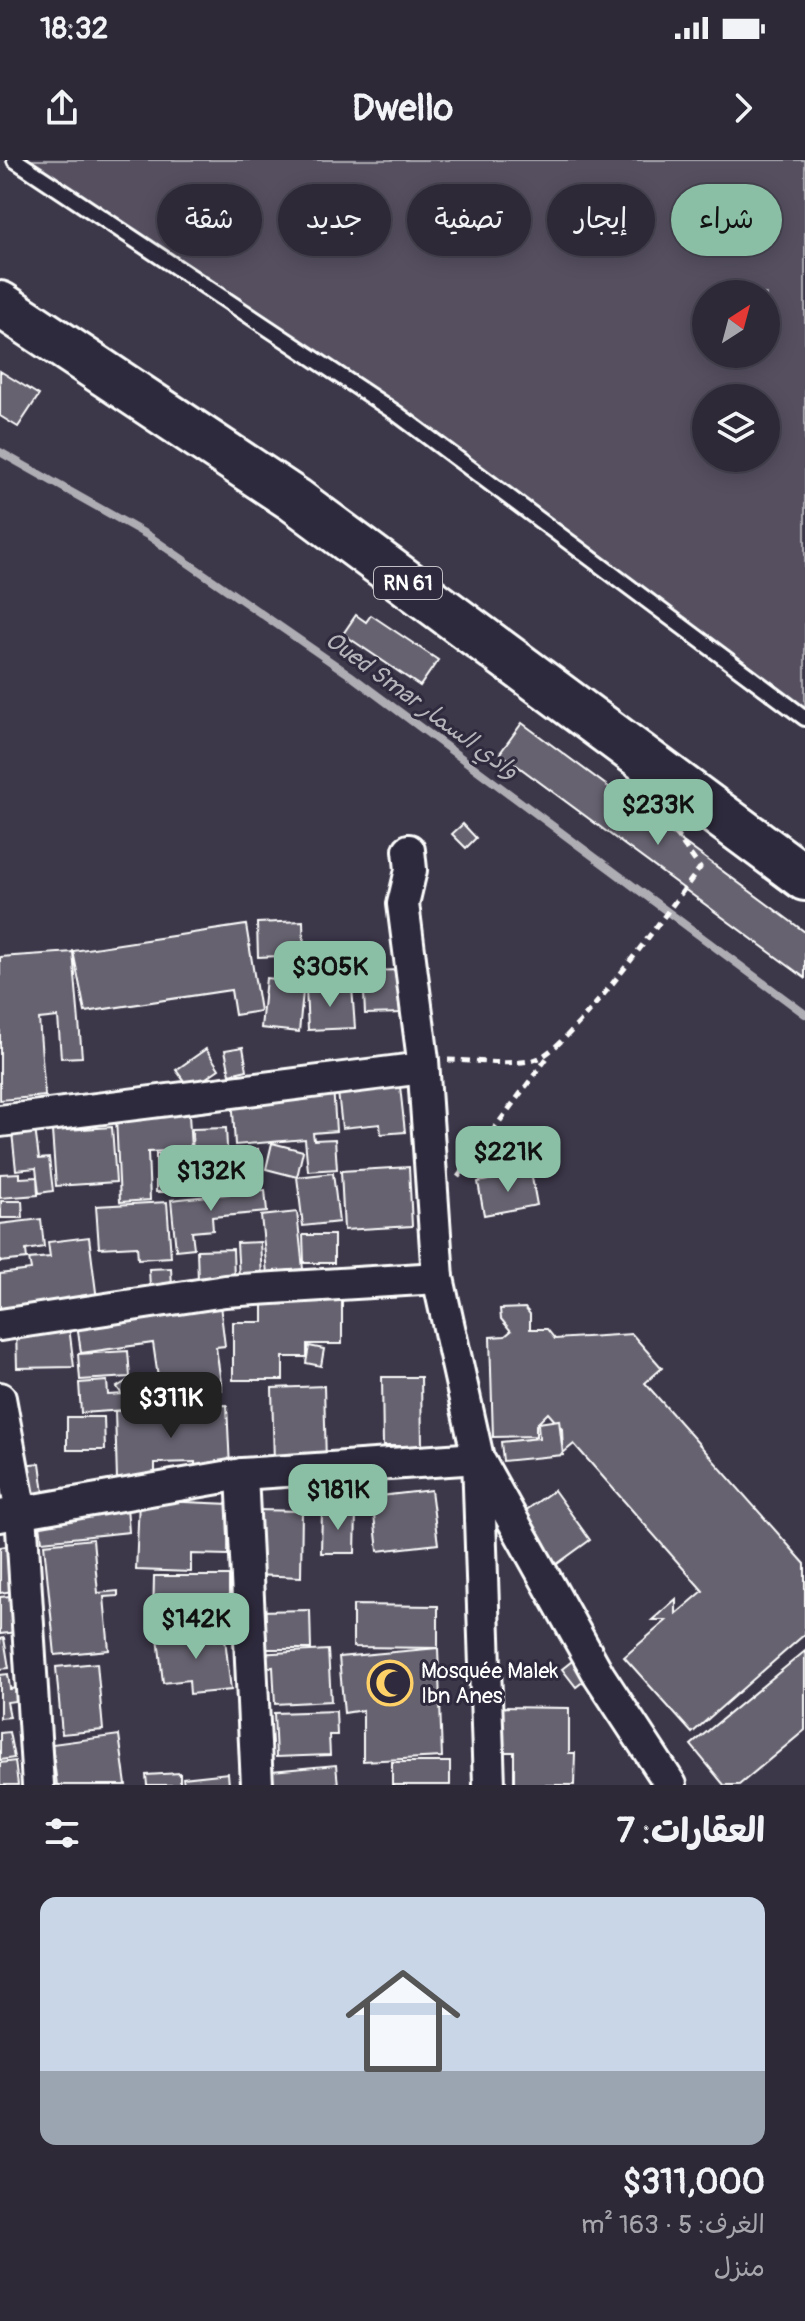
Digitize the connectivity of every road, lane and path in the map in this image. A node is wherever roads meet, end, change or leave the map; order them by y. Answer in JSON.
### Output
{"nodes":[{"id":1,"x":15,"y":160,"type":"edge"},
{"id":2,"x":0,"y":304,"type":"edge"},
{"id":3,"x":805,"y":718,"type":"edge"},
{"id":4,"x":409,"y":850,"type":"dead end"},
{"id":5,"x":700,"y":868,"type":"dead end"},
{"id":6,"x":805,"y":878,"type":"edge"},
{"id":7,"x":551,"y":1053,"type":"junction"},
{"id":8,"x":423,"y":1064,"type":"junction"},
{"id":9,"x":0,"y":1121,"type":"edge"},
{"id":10,"x":434,"y":1209,"type":"junction"},
{"id":11,"x":438,"y":1278,"type":"junction"},
{"id":12,"x":0,"y":1325,"type":"edge"},
{"id":13,"x":0,"y":1398,"type":"edge"},
{"id":14,"x":478,"y":1458,"type":"junction"},
{"id":15,"x":242,"y":1474,"type":"junction"},
{"id":16,"x":11,"y":1515,"type":"edge"},
{"id":17,"x":38,"y":1785,"type":"edge"},
{"id":18,"x":257,"y":1785,"type":"edge"},
{"id":19,"x":489,"y":1785,"type":"edge"},
{"id":20,"x":671,"y":1785,"type":"edge"}],
"edges":[{"from":1,"to":3,"type":"lane"},
{"from":2,"to":6,"type":"main road","number":"RN 61"},
{"from":4,"to":8,"type":"street"},
{"from":5,"to":7,"type":"path"},
{"from":7,"to":8,"type":"path"},
{"from":7,"to":10,"type":"path"},
{"from":8,"to":9,"type":"street"},
{"from":8,"to":10,"type":"street"},
{"from":10,"to":11,"type":"street"},
{"from":11,"to":12,"type":"street"},
{"from":11,"to":14,"type":"street"},
{"from":13,"to":16,"type":"street"},
{"from":14,"to":15,"type":"street"},
{"from":14,"to":19,"type":"street"},
{"from":14,"to":20,"type":"street"},
{"from":15,"to":16,"type":"street"},
{"from":15,"to":18,"type":"street"},
{"from":16,"to":17,"type":"street"}]}
